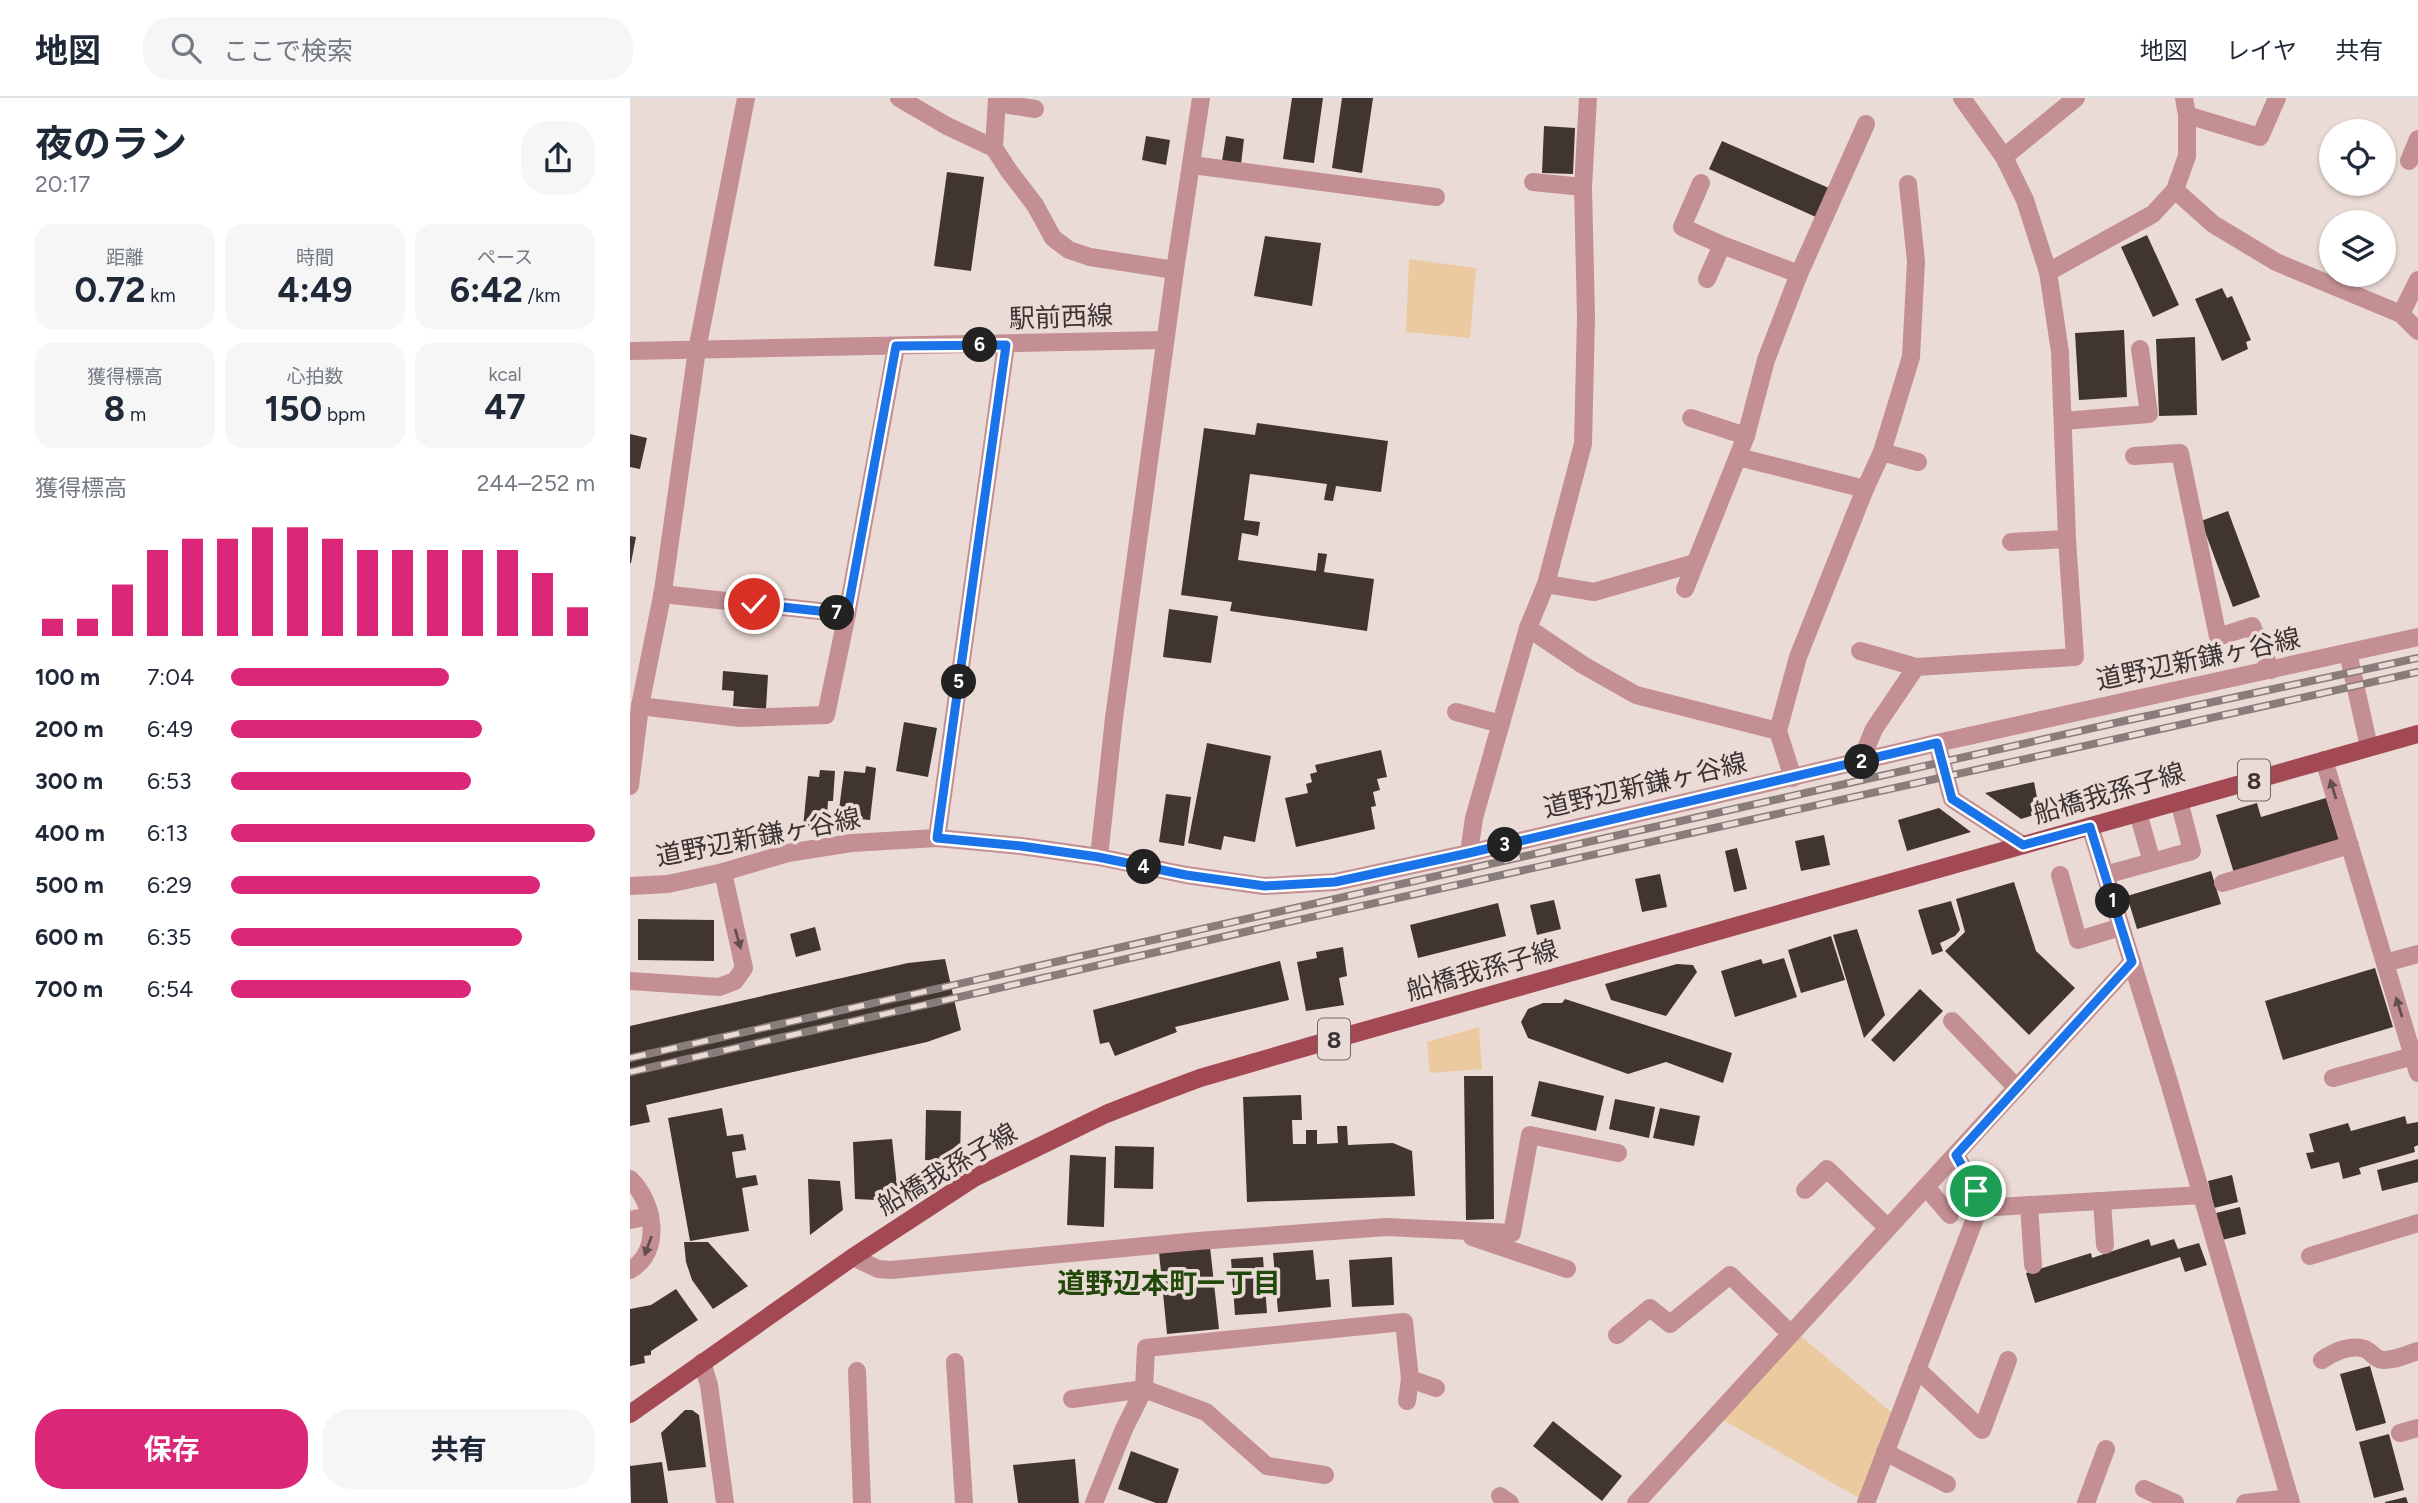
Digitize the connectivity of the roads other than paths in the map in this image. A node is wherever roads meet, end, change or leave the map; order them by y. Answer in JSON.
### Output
{"nodes":[{"id":1,"x":746,"y":98,"type":"edge"},
{"id":2,"x":898,"y":98,"type":"edge"},
{"id":3,"x":1201,"y":98,"type":"edge"},
{"id":4,"x":1588,"y":98,"type":"edge"},
{"id":5,"x":1962,"y":98,"type":"edge"},
{"id":6,"x":2076,"y":98,"type":"edge"},
{"id":7,"x":2277,"y":98,"type":"edge"},
{"id":8,"x":997,"y":100,"type":"edge"},
{"id":9,"x":2186,"y":107,"type":"edge"},
{"id":10,"x":1035,"y":109,"type":"dead end"},
{"id":11,"x":1866,"y":124,"type":"dead end"},
{"id":12,"x":2418,"y":139,"type":"edge"},
{"id":13,"x":994,"y":148,"type":"junction"},
{"id":14,"x":2004,"y":157,"type":"junction"},
{"id":15,"x":2409,"y":161,"type":"dead end"},
{"id":16,"x":1192,"y":165,"type":"junction"},
{"id":17,"x":1533,"y":182,"type":"dead end"},
{"id":18,"x":1701,"y":183,"type":"dead end"},
{"id":19,"x":1908,"y":184,"type":"dead end"},
{"id":20,"x":1583,"y":187,"type":"junction"},
{"id":21,"x":2175,"y":190,"type":"junction"},
{"id":22,"x":1436,"y":197,"type":"dead end"},
{"id":23,"x":1722,"y":245,"type":"junction"},
{"id":24,"x":1175,"y":270,"type":"junction"},
{"id":25,"x":2048,"y":271,"type":"junction"},
{"id":26,"x":1799,"y":274,"type":"junction"},
{"id":27,"x":1707,"y":279,"type":"dead end"},
{"id":28,"x":2418,"y":280,"type":"edge"},
{"id":29,"x":2401,"y":314,"type":"junction"},
{"id":30,"x":2418,"y":331,"type":"edge"},
{"id":31,"x":1166,"y":340,"type":"junction"},
{"id":32,"x":1006,"y":345,"type":"junction"},
{"id":33,"x":896,"y":346,"type":"junction"},
{"id":34,"x":2140,"y":349,"type":"dead end"},
{"id":35,"x":697,"y":350,"type":"junction"},
{"id":36,"x":630,"y":351,"type":"edge"},
{"id":37,"x":1691,"y":418,"type":"dead end"},
{"id":38,"x":2063,"y":421,"type":"junction"},
{"id":39,"x":1746,"y":436,"type":"junction"},
{"id":40,"x":1882,"y":452,"type":"junction"},
{"id":41,"x":2134,"y":456,"type":"dead end"},
{"id":42,"x":1738,"y":457,"type":"junction"},
{"id":43,"x":1917,"y":462,"type":"dead end"},
{"id":44,"x":1864,"y":489,"type":"junction"},
{"id":45,"x":2067,"y":539,"type":"junction"},
{"id":46,"x":2011,"y":542,"type":"dead end"},
{"id":47,"x":1695,"y":563,"type":"junction"},
{"id":48,"x":1546,"y":584,"type":"junction"},
{"id":49,"x":1685,"y":589,"type":"dead end"},
{"id":50,"x":662,"y":594,"type":"junction"},
{"id":51,"x":847,"y":614,"type":"junction"},
{"id":52,"x":1528,"y":628,"type":"junction"},
{"id":53,"x":2418,"y":638,"type":"edge"},
{"id":54,"x":1860,"y":651,"type":"dead end"},
{"id":55,"x":2348,"y":653,"type":"junction"},
{"id":56,"x":1916,"y":667,"type":"junction"},
{"id":57,"x":2271,"y":670,"type":"junction"},
{"id":58,"x":637,"y":682,"type":"edge"},
{"id":59,"x":640,"y":706,"type":"junction"},
{"id":60,"x":1456,"y":712,"type":"dead end"},
{"id":61,"x":1501,"y":724,"type":"junction"},
{"id":62,"x":1778,"y":731,"type":"junction"},
{"id":63,"x":2418,"y":734,"type":"edge"},
{"id":64,"x":1937,"y":743,"type":"junction"},
{"id":65,"x":2369,"y":747,"type":"junction"},
{"id":66,"x":2324,"y":760,"type":"junction"},
{"id":67,"x":1860,"y":763,"type":"junction"},
{"id":68,"x":1793,"y":778,"type":"junction"},
{"id":69,"x":630,"y":786,"type":"edge"},
{"id":70,"x":2179,"y":801,"type":"junction"},
{"id":71,"x":2138,"y":813,"type":"junction"},
{"id":72,"x":2090,"y":827,"type":"junction"},
{"id":73,"x":937,"y":838,"type":"junction"},
{"id":74,"x":2023,"y":845,"type":"junction"},
{"id":75,"x":2350,"y":845,"type":"junction"},
{"id":76,"x":1469,"y":853,"type":"junction"},
{"id":77,"x":1098,"y":857,"type":"junction"},
{"id":78,"x":2152,"y":862,"type":"junction"},
{"id":79,"x":723,"y":872,"type":"junction"},
{"id":80,"x":2105,"y":875,"type":"junction"},
{"id":81,"x":2060,"y":876,"type":"dead end"},
{"id":82,"x":2223,"y":883,"type":"dead end"},
{"id":83,"x":630,"y":886,"type":"edge"},
{"id":84,"x":2121,"y":927,"type":"junction"},
{"id":85,"x":2418,"y":954,"type":"edge"},
{"id":86,"x":2132,"y":962,"type":"junction"},
{"id":87,"x":2385,"y":963,"type":"junction"},
{"id":88,"x":630,"y":981,"type":"edge"},
{"id":89,"x":1951,"y":1021,"type":"dead end"},
{"id":90,"x":2416,"y":1065,"type":"edge"},
{"id":91,"x":2333,"y":1078,"type":"dead end"},
{"id":92,"x":2017,"y":1088,"type":"junction"},
{"id":93,"x":1618,"y":1153,"type":"dead end"},
{"id":94,"x":1956,"y":1155,"type":"junction"},
{"id":95,"x":630,"y":1179,"type":"edge"},
{"id":96,"x":1926,"y":1187,"type":"junction"},
{"id":97,"x":1805,"y":1190,"type":"dead end"},
{"id":98,"x":2202,"y":1195,"type":"junction"},
{"id":99,"x":2102,"y":1200,"type":"junction"},
{"id":100,"x":2029,"y":1205,"type":"junction"},
{"id":101,"x":1979,"y":1208,"type":"junction"},
{"id":102,"x":1950,"y":1215,"type":"dead end"},
{"id":103,"x":650,"y":1216,"type":"junction"},
{"id":104,"x":630,"y":1220,"type":"edge"},
{"id":105,"x":2418,"y":1223,"type":"edge"},
{"id":106,"x":1888,"y":1228,"type":"junction"},
{"id":107,"x":1452,"y":1230,"type":"junction"},
{"id":108,"x":2105,"y":1245,"type":"dead end"},
{"id":109,"x":2310,"y":1256,"type":"dead end"},
{"id":110,"x":853,"y":1257,"type":"junction"},
{"id":111,"x":2034,"y":1265,"type":"dead end"},
{"id":112,"x":1567,"y":1269,"type":"dead end"},
{"id":113,"x":630,"y":1270,"type":"edge"},
{"id":114,"x":1791,"y":1334,"type":"junction"},
{"id":115,"x":1617,"y":1335,"type":"dead end"},
{"id":116,"x":2418,"y":1351,"type":"edge"},
{"id":117,"x":2008,"y":1360,"type":"dead end"},
{"id":118,"x":2322,"y":1360,"type":"dead end"},
{"id":119,"x":702,"y":1362,"type":"junction"},
{"id":120,"x":955,"y":1362,"type":"dead end"},
{"id":121,"x":1917,"y":1369,"type":"junction"},
{"id":122,"x":857,"y":1371,"type":"dead end"},
{"id":123,"x":1410,"y":1379,"type":"junction"},
{"id":124,"x":1144,"y":1388,"type":"junction"},
{"id":125,"x":1436,"y":1388,"type":"dead end"},
{"id":126,"x":1072,"y":1399,"type":"dead end"},
{"id":127,"x":1407,"y":1401,"type":"dead end"},
{"id":128,"x":630,"y":1414,"type":"edge"},
{"id":129,"x":2418,"y":1428,"type":"edge"},
{"id":130,"x":2400,"y":1433,"type":"dead end"},
{"id":131,"x":2106,"y":1449,"type":"dead end"},
{"id":132,"x":1885,"y":1452,"type":"junction"},
{"id":133,"x":1325,"y":1475,"type":"dead end"},
{"id":134,"x":1947,"y":1484,"type":"dead end"},
{"id":135,"x":2144,"y":1489,"type":"dead end"},
{"id":136,"x":2290,"y":1500,"type":"edge"},
{"id":137,"x":725,"y":1503,"type":"edge"},
{"id":138,"x":862,"y":1503,"type":"edge"},
{"id":139,"x":964,"y":1503,"type":"edge"},
{"id":140,"x":1094,"y":1503,"type":"edge"},
{"id":141,"x":1636,"y":1503,"type":"edge"},
{"id":142,"x":1866,"y":1503,"type":"edge"},
{"id":143,"x":2086,"y":1503,"type":"edge"},
{"id":144,"x":2175,"y":1503,"type":"edge"},
{"id":145,"x":2245,"y":1503,"type":"edge"}],
"edges":[{"from":1,"to":35,"type":"street"},
{"from":2,"to":13,"type":"street"},
{"from":3,"to":16,"type":"street"},
{"from":4,"to":20,"type":"street"},
{"from":5,"to":14,"type":"street"},
{"from":6,"to":14,"type":"street"},
{"from":7,"to":9,"type":"street"},
{"from":8,"to":10,"type":"street"},
{"from":8,"to":13,"type":"street"},
{"from":9,"to":21,"type":"street"},
{"from":11,"to":26,"type":"street"},
{"from":12,"to":15,"type":"street"},
{"from":13,"to":24,"type":"street"},
{"from":14,"to":25,"type":"street"},
{"from":16,"to":22,"type":"street"},
{"from":16,"to":24,"type":"street"},
{"from":17,"to":20,"type":"street"},
{"from":18,"to":23,"type":"street"},
{"from":19,"to":40,"type":"street"},
{"from":20,"to":48,"type":"street"},
{"from":21,"to":25,"type":"street"},
{"from":21,"to":29,"type":"street"},
{"from":23,"to":26,"type":"street"},
{"from":23,"to":27,"type":"street"},
{"from":24,"to":31,"type":"street"},
{"from":25,"to":38,"type":"street"},
{"from":26,"to":39,"type":"street"},
{"from":28,"to":29,"type":"street"},
{"from":29,"to":30,"type":"street"},
{"from":31,"to":32,"type":"street","name":"駅前西線"},
{"from":31,"to":77,"type":"street"},
{"from":32,"to":33,"type":"street","name":"駅前西線"},
{"from":32,"to":73,"type":"street"},
{"from":33,"to":35,"type":"street","name":"駅前西線"},
{"from":33,"to":51,"type":"street"},
{"from":34,"to":38,"type":"street"},
{"from":35,"to":36,"type":"street","name":"駅前西線"},
{"from":35,"to":50,"type":"street"},
{"from":37,"to":39,"type":"street"},
{"from":38,"to":45,"type":"street"},
{"from":39,"to":42,"type":"street"},
{"from":40,"to":43,"type":"street"},
{"from":40,"to":44,"type":"street"},
{"from":41,"to":57,"type":"street"},
{"from":42,"to":44,"type":"street"},
{"from":42,"to":47,"type":"street"},
{"from":44,"to":62,"type":"street"},
{"from":45,"to":46,"type":"street"},
{"from":45,"to":56,"type":"street"},
{"from":47,"to":48,"type":"street"},
{"from":47,"to":49,"type":"street"},
{"from":48,"to":52,"type":"street"},
{"from":50,"to":51,"type":"street"},
{"from":50,"to":58,"type":"street"},
{"from":51,"to":59,"type":"street"},
{"from":52,"to":61,"type":"street"},
{"from":52,"to":62,"type":"street"},
{"from":53,"to":55,"type":"street","name":"道野辺新鎌ヶ谷線"},
{"from":54,"to":56,"type":"street"},
{"from":55,"to":57,"type":"street","name":"道野辺新鎌ヶ谷線"},
{"from":55,"to":65,"type":"street"},
{"from":56,"to":67,"type":"street"},
{"from":57,"to":64,"type":"street","name":"道野辺新鎌ヶ谷線"},
{"from":58,"to":59,"type":"street"},
{"from":59,"to":69,"type":"street"},
{"from":60,"to":61,"type":"street"},
{"from":61,"to":76,"type":"street"},
{"from":62,"to":68,"type":"street"},
{"from":63,"to":65,"type":"main road","name":"船橋我孫子線","number":"8"},
{"from":64,"to":67,"type":"street","name":"道野辺新鎌ヶ谷線"},
{"from":64,"to":74,"type":"street"},
{"from":65,"to":66,"type":"main road","name":"船橋我孫子線","number":"8"},
{"from":66,"to":70,"type":"main road","name":"船橋我孫子線","number":"8"},
{"from":75,"to":66,"type":"street","one_way":true},
{"from":67,"to":68,"type":"street","name":"道野辺新鎌ヶ谷線"},
{"from":68,"to":76,"type":"street","name":"道野辺新鎌ヶ谷線"},
{"from":70,"to":71,"type":"main road","name":"船橋我孫子線","number":"8"},
{"from":70,"to":78,"type":"street"},
{"from":71,"to":72,"type":"main road","name":"船橋我孫子線","number":"8"},
{"from":71,"to":78,"type":"street"},
{"from":72,"to":74,"type":"main road","name":"船橋我孫子線","number":"8"},
{"from":72,"to":80,"type":"street"},
{"from":73,"to":77,"type":"street","name":"道野辺新鎌ヶ谷線"},
{"from":73,"to":79,"type":"street","name":"道野辺新鎌ヶ谷線"},
{"from":74,"to":110,"type":"main road","name":"船橋我孫子線","number":"8"},
{"from":75,"to":82,"type":"street"},
{"from":75,"to":87,"type":"street"},
{"from":76,"to":77,"type":"street","name":"道野辺新鎌ヶ谷線"},
{"from":78,"to":80,"type":"street"},
{"from":79,"to":83,"type":"street","name":"道野辺新鎌ヶ谷線"},
{"from":79,"to":88,"type":"street","one_way":true},
{"from":80,"to":84,"type":"street"},
{"from":81,"to":84,"type":"street"},
{"from":84,"to":86,"type":"street"},
{"from":85,"to":87,"type":"street"},
{"from":86,"to":92,"type":"street"},
{"from":86,"to":98,"type":"street"},
{"from":90,"to":87,"type":"street","one_way":true},
{"from":89,"to":92,"type":"street"},
{"from":90,"to":91,"type":"street"},
{"from":92,"to":94,"type":"street"},
{"from":93,"to":107,"type":"street"},
{"from":94,"to":96,"type":"street"},
{"from":94,"to":101,"type":"street"},
{"from":95,"to":103,"type":"street"},
{"from":96,"to":102,"type":"street"},
{"from":96,"to":106,"type":"street"},
{"from":97,"to":106,"type":"street"},
{"from":98,"to":99,"type":"street"},
{"from":98,"to":136,"type":"street"},
{"from":99,"to":100,"type":"street"},
{"from":99,"to":108,"type":"street"},
{"from":100,"to":101,"type":"street"},
{"from":100,"to":111,"type":"street"},
{"from":101,"to":121,"type":"street"},
{"from":103,"to":104,"type":"street"},
{"from":103,"to":113,"type":"street","one_way":true},
{"from":105,"to":109,"type":"street"},
{"from":106,"to":114,"type":"street"},
{"from":107,"to":110,"type":"street"},
{"from":107,"to":112,"type":"street"},
{"from":110,"to":119,"type":"main road","name":"船橋我孫子線","number":"8"},
{"from":114,"to":115,"type":"street"},
{"from":114,"to":141,"type":"street"},
{"from":116,"to":118,"type":"street"},
{"from":117,"to":121,"type":"street"},
{"from":119,"to":128,"type":"main road","name":"船橋我孫子線","number":"8"},
{"from":119,"to":137,"type":"street"},
{"from":120,"to":139,"type":"street"},
{"from":121,"to":132,"type":"street"},
{"from":122,"to":138,"type":"street"},
{"from":123,"to":124,"type":"street"},
{"from":123,"to":125,"type":"street"},
{"from":123,"to":127,"type":"street"},
{"from":124,"to":126,"type":"street"},
{"from":124,"to":133,"type":"street"},
{"from":124,"to":140,"type":"street"},
{"from":129,"to":130,"type":"street"},
{"from":131,"to":143,"type":"street"},
{"from":132,"to":134,"type":"street"},
{"from":132,"to":142,"type":"street"},
{"from":135,"to":144,"type":"street"},
{"from":136,"to":145,"type":"street"}]}
